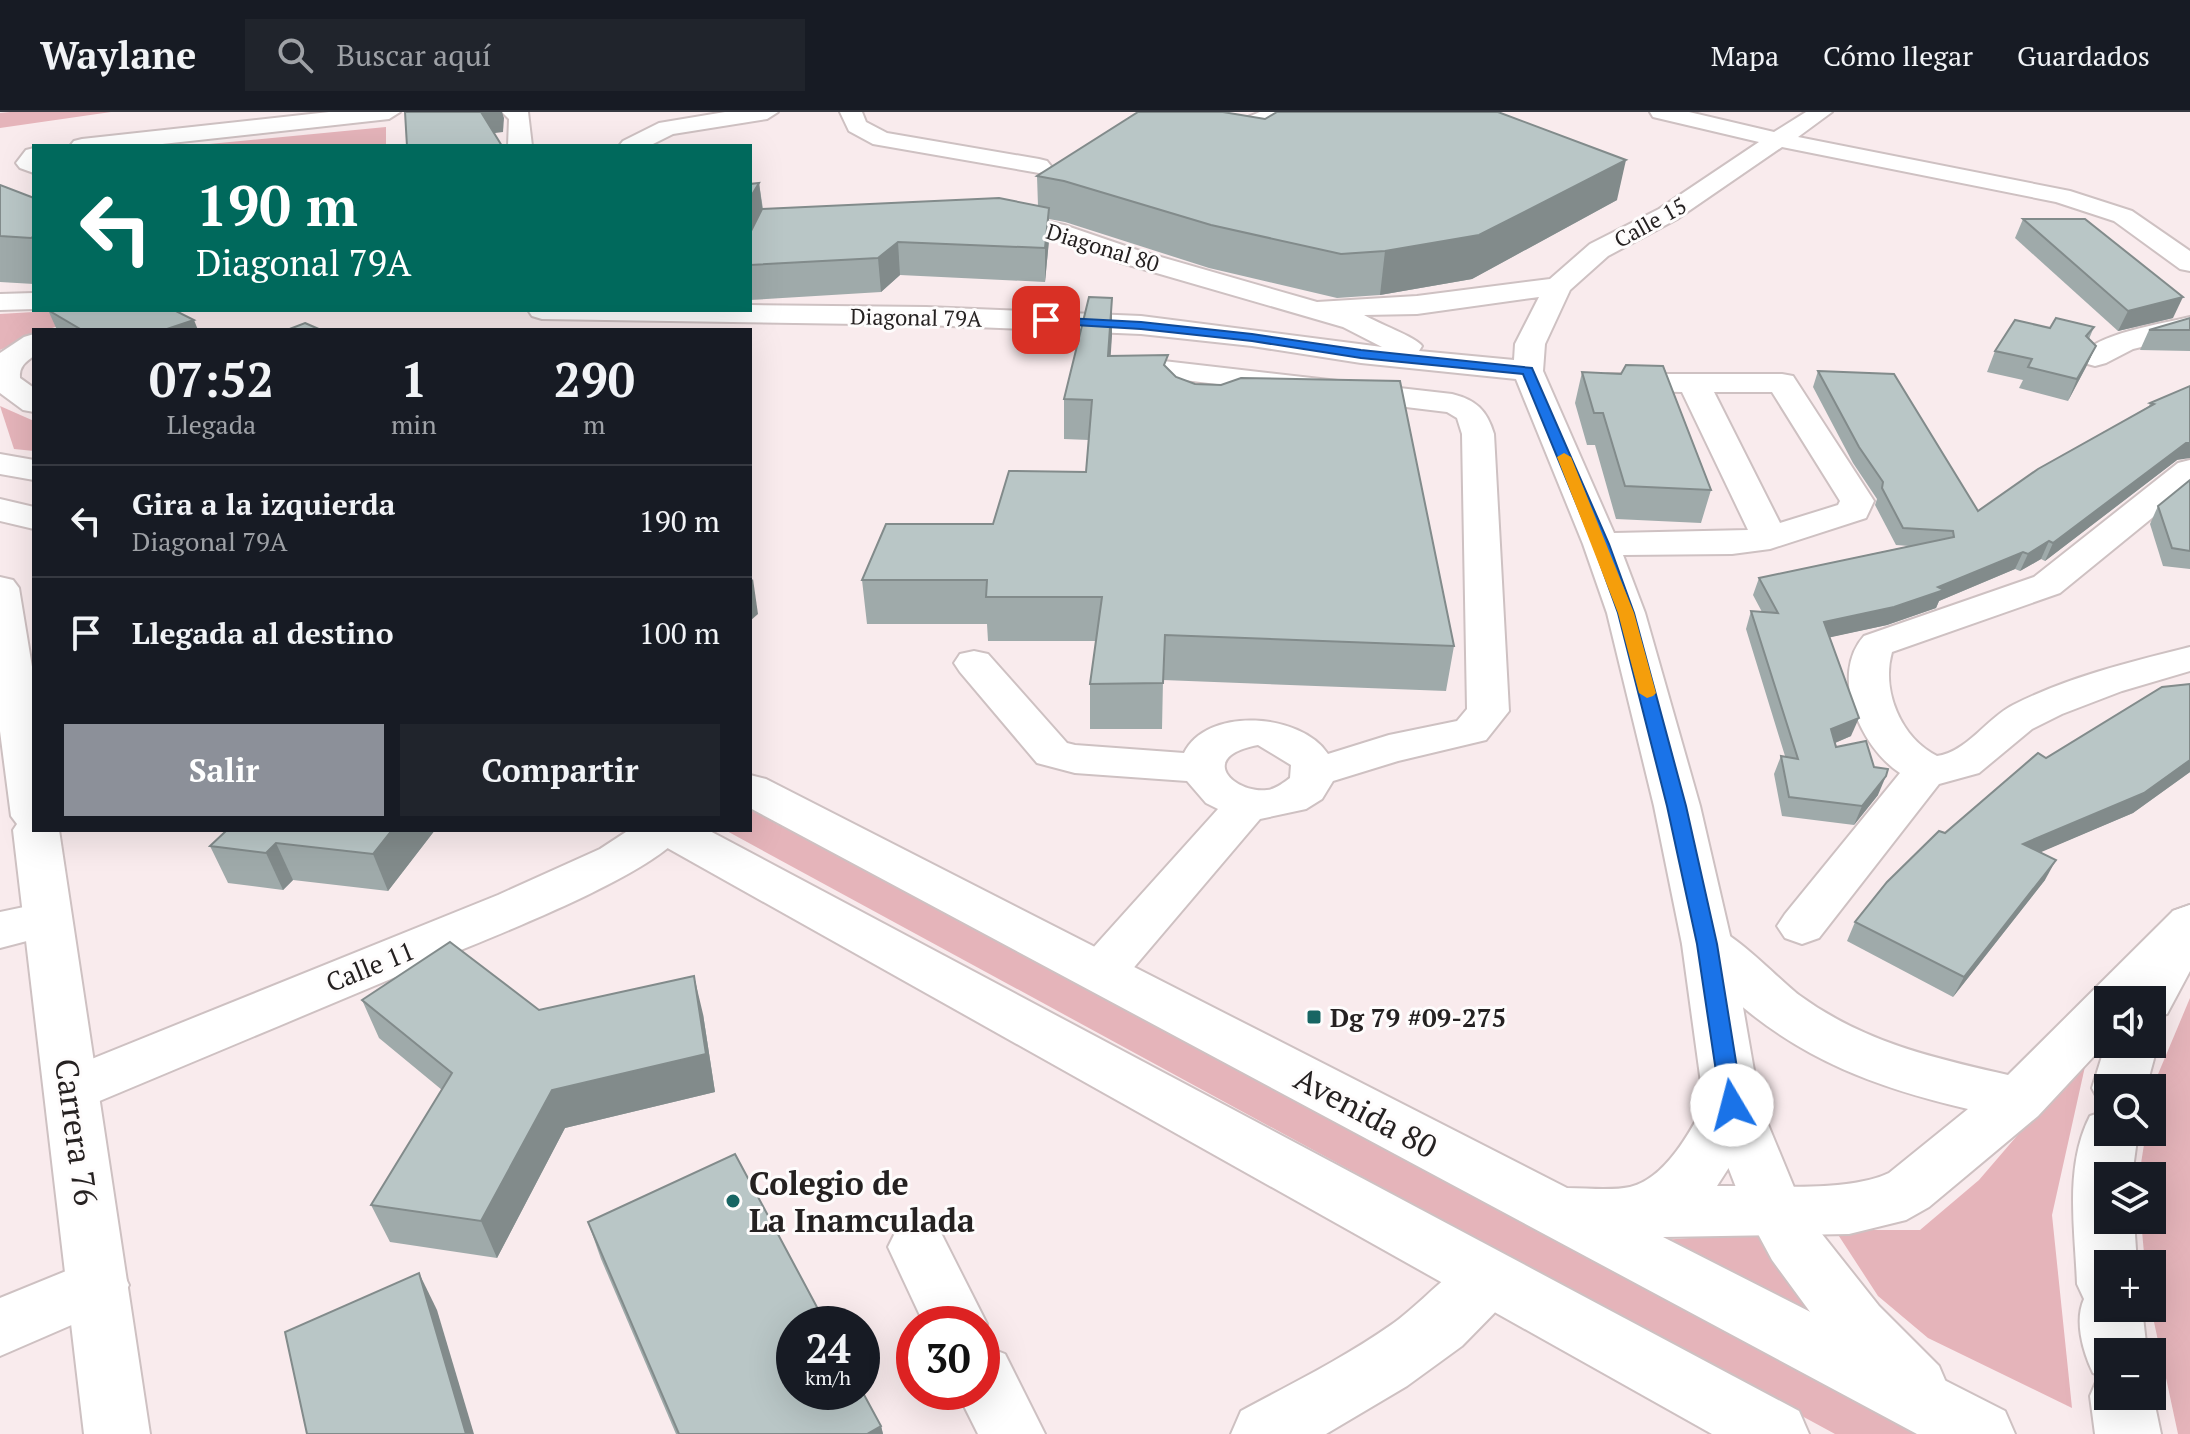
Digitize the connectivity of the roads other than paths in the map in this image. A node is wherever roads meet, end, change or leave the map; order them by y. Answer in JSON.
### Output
{"nodes":[{"id":1,"x":389,"y":112,"type":"edge"},
{"id":2,"x":513,"y":112,"type":"edge"},
{"id":3,"x":767,"y":112,"type":"edge"},
{"id":4,"x":851,"y":112,"type":"edge"},
{"id":5,"x":1279,"y":112,"type":"edge"},
{"id":6,"x":1661,"y":112,"type":"edge"},
{"id":7,"x":1821,"y":112,"type":"edge"},
{"id":8,"x":1239,"y":129,"type":"edge"},
{"id":9,"x":177,"y":136,"type":"junction"},
{"id":10,"x":1779,"y":140,"type":"junction"},
{"id":11,"x":101,"y":144,"type":"edge"},
{"id":12,"x":138,"y":144,"type":"edge"},
{"id":13,"x":520,"y":144,"type":"edge"},
{"id":14,"x":634,"y":144,"type":"edge"},
{"id":15,"x":1039,"y":166,"type":"dead end"},
{"id":16,"x":1973,"y":178,"type":"junction"},
{"id":17,"x":2000,"y":203,"type":"dead end"},
{"id":18,"x":961,"y":216,"type":"edge"},
{"id":19,"x":2190,"y":263,"type":"edge"},
{"id":20,"x":1558,"y":286,"type":"junction"},
{"id":21,"x":32,"y":301,"type":"edge"},
{"id":22,"x":0,"y":302,"type":"edge"},
{"id":23,"x":1308,"y":310,"type":"junction"},
{"id":24,"x":670,"y":312,"type":"edge"},
{"id":25,"x":2190,"y":326,"type":"edge"},
{"id":26,"x":32,"y":344,"type":"edge"},
{"id":27,"x":1368,"y":345,"type":"junction"},
{"id":28,"x":1767,"y":352,"type":"dead end"},
{"id":29,"x":2095,"y":357,"type":"edge"},
{"id":30,"x":1146,"y":368,"type":"edge"},
{"id":31,"x":1528,"y":371,"type":"junction"},
{"id":32,"x":1693,"y":382,"type":"junction"},
{"id":33,"x":1602,"y":383,"type":"edge"},
{"id":34,"x":1782,"y":383,"type":"junction"},
{"id":35,"x":1225,"y":392,"type":"junction"},
{"id":36,"x":32,"y":402,"type":"edge"},
{"id":37,"x":1181,"y":402,"type":"edge"},
{"id":38,"x":0,"y":464,"type":"edge"},
{"id":39,"x":32,"y":470,"type":"edge"},
{"id":40,"x":2190,"y":470,"type":"edge"},
{"id":41,"x":0,"y":510,"type":"edge"},
{"id":42,"x":32,"y":518,"type":"edge"},
{"id":43,"x":1770,"y":538,"type":"junction"},
{"id":44,"x":1601,"y":544,"type":"junction"},
{"id":45,"x":13,"y":598,"type":"edge"},
{"id":46,"x":2190,"y":659,"type":"edge"},
{"id":47,"x":974,"y":663,"type":"dead end"},
{"id":48,"x":6,"y":665,"type":"edge"},
{"id":49,"x":1201,"y":768,"type":"junction"},
{"id":50,"x":1928,"y":768,"type":"junction"},
{"id":51,"x":1313,"y":773,"type":"junction"},
{"id":52,"x":752,"y":790,"type":"edge"},
{"id":53,"x":1249,"y":803,"type":"junction"},
{"id":54,"x":32,"y":805,"type":"edge"},
{"id":55,"x":36,"y":832,"type":"edge"},
{"id":56,"x":659,"y":832,"type":"edge"},
{"id":57,"x":675,"y":832,"type":"edge"},
{"id":58,"x":48,"y":919,"type":"junction"},
{"id":59,"x":2190,"y":923,"type":"edge"},
{"id":60,"x":1802,"y":926,"type":"dead end"},
{"id":61,"x":0,"y":930,"type":"edge"},
{"id":62,"x":1707,"y":944,"type":"junction"},
{"id":63,"x":1101,"y":972,"type":"junction"},
{"id":64,"x":2129,"y":986,"type":"edge"},
{"id":65,"x":2156,"y":986,"type":"edge"},
{"id":66,"x":2094,"y":1022,"type":"edge"},
{"id":67,"x":71,"y":1090,"type":"junction"},
{"id":68,"x":2019,"y":1100,"type":"junction"},
{"id":69,"x":1732,"y":1105,"type":"junction"},
{"id":70,"x":2108,"y":1146,"type":"edge"},
{"id":71,"x":1773,"y":1208,"type":"junction"},
{"id":72,"x":1638,"y":1211,"type":"junction"},
{"id":73,"x":1561,"y":1213,"type":"junction"},
{"id":74,"x":918,"y":1247,"type":"dead end"},
{"id":75,"x":2106,"y":1250,"type":"edge"},
{"id":76,"x":1489,"y":1277,"type":"junction"},
{"id":77,"x":98,"y":1285,"type":"junction"},
{"id":78,"x":947,"y":1306,"type":"edge"},
{"id":79,"x":0,"y":1327,"type":"edge"},
{"id":80,"x":1000,"y":1410,"type":"edge"},
{"id":81,"x":2124,"y":1410,"type":"edge"},
{"id":82,"x":1964,"y":1425,"type":"edge"},
{"id":83,"x":117,"y":1434,"type":"edge"},
{"id":84,"x":1012,"y":1434,"type":"edge"},
{"id":85,"x":1264,"y":1434,"type":"edge"},
{"id":86,"x":1776,"y":1434,"type":"edge"},
{"id":87,"x":2128,"y":1434,"type":"edge"}],
"edges":[{"from":1,"to":9,"type":"street"},
{"from":2,"to":13,"type":"street"},
{"from":3,"to":14,"type":"street"},
{"from":4,"to":15,"type":"street"},
{"from":5,"to":8,"type":"street"},
{"from":6,"to":10,"type":"street"},
{"from":7,"to":10,"type":"street","name":"Calle 15"},
{"from":9,"to":11,"type":"street"},
{"from":9,"to":12,"type":"street"},
{"from":10,"to":16,"type":"street"},
{"from":10,"to":20,"type":"street","name":"Calle 15"},
{"from":16,"to":17,"type":"street"},
{"from":16,"to":19,"type":"street"},
{"from":18,"to":23,"type":"street","name":"Diagonal 80"},
{"from":20,"to":23,"type":"street","name":"Diagonal 80"},
{"from":20,"to":31,"type":"street","name":"Calle 15"},
{"from":21,"to":22,"type":"street"},
{"from":23,"to":27,"type":"street","name":"Diagonal 80"},
{"from":24,"to":27,"type":"street","name":"Diagonal 79A"},
{"from":25,"to":29,"type":"street"},
{"from":26,"to":36,"type":"street"},
{"from":27,"to":31,"type":"street"},
{"from":28,"to":34,"type":"street"},
{"from":30,"to":35,"type":"street"},
{"from":31,"to":44,"type":"street"},
{"from":32,"to":33,"type":"street"},
{"from":32,"to":34,"type":"street"},
{"from":32,"to":43,"type":"street"},
{"from":34,"to":43,"type":"street"},
{"from":35,"to":37,"type":"street"},
{"from":35,"to":51,"type":"street"},
{"from":38,"to":39,"type":"street"},
{"from":40,"to":50,"type":"street"},
{"from":41,"to":42,"type":"street"},
{"from":43,"to":44,"type":"street"},
{"from":44,"to":62,"type":"street"},
{"from":45,"to":48,"type":"street"},
{"from":46,"to":50,"type":"street"},
{"from":47,"to":49,"type":"street"},
{"from":48,"to":54,"type":"street"},
{"from":49,"to":51,"type":"street"},
{"from":49,"to":53,"type":"street"},
{"from":50,"to":60,"type":"street"},
{"from":51,"to":53,"type":"street"},
{"from":52,"to":63,"type":"street","name":"Avenida 80"},
{"from":53,"to":63,"type":"street"},
{"from":55,"to":58,"type":"street","name":"Carrera 76"},
{"from":56,"to":67,"type":"street","name":"Calle 11"},
{"from":57,"to":76,"type":"street"},
{"from":58,"to":61,"type":"street"},
{"from":58,"to":67,"type":"street","name":"Carrera 76"},
{"from":59,"to":64,"type":"street"},
{"from":59,"to":65,"type":"street"},
{"from":62,"to":68,"type":"street"},
{"from":62,"to":69,"type":"street"},
{"from":63,"to":73,"type":"street","name":"Avenida 80"},
{"from":66,"to":68,"type":"street"},
{"from":67,"to":77,"type":"street","name":"Carrera 76"},
{"from":68,"to":71,"type":"street"},
{"from":69,"to":71,"type":"street"},
{"from":69,"to":72,"type":"street"},
{"from":70,"to":75,"type":"street"},
{"from":71,"to":72,"type":"street"},
{"from":71,"to":82,"type":"street"},
{"from":72,"to":73,"type":"street"},
{"from":73,"to":82,"type":"street","name":"Avenida 80"},
{"from":74,"to":78,"type":"street"},
{"from":76,"to":85,"type":"street"},
{"from":76,"to":86,"type":"street"},
{"from":77,"to":79,"type":"street"},
{"from":77,"to":83,"type":"street","name":"Carrera 76"},
{"from":80,"to":84,"type":"street"},
{"from":81,"to":87,"type":"street"}]}
